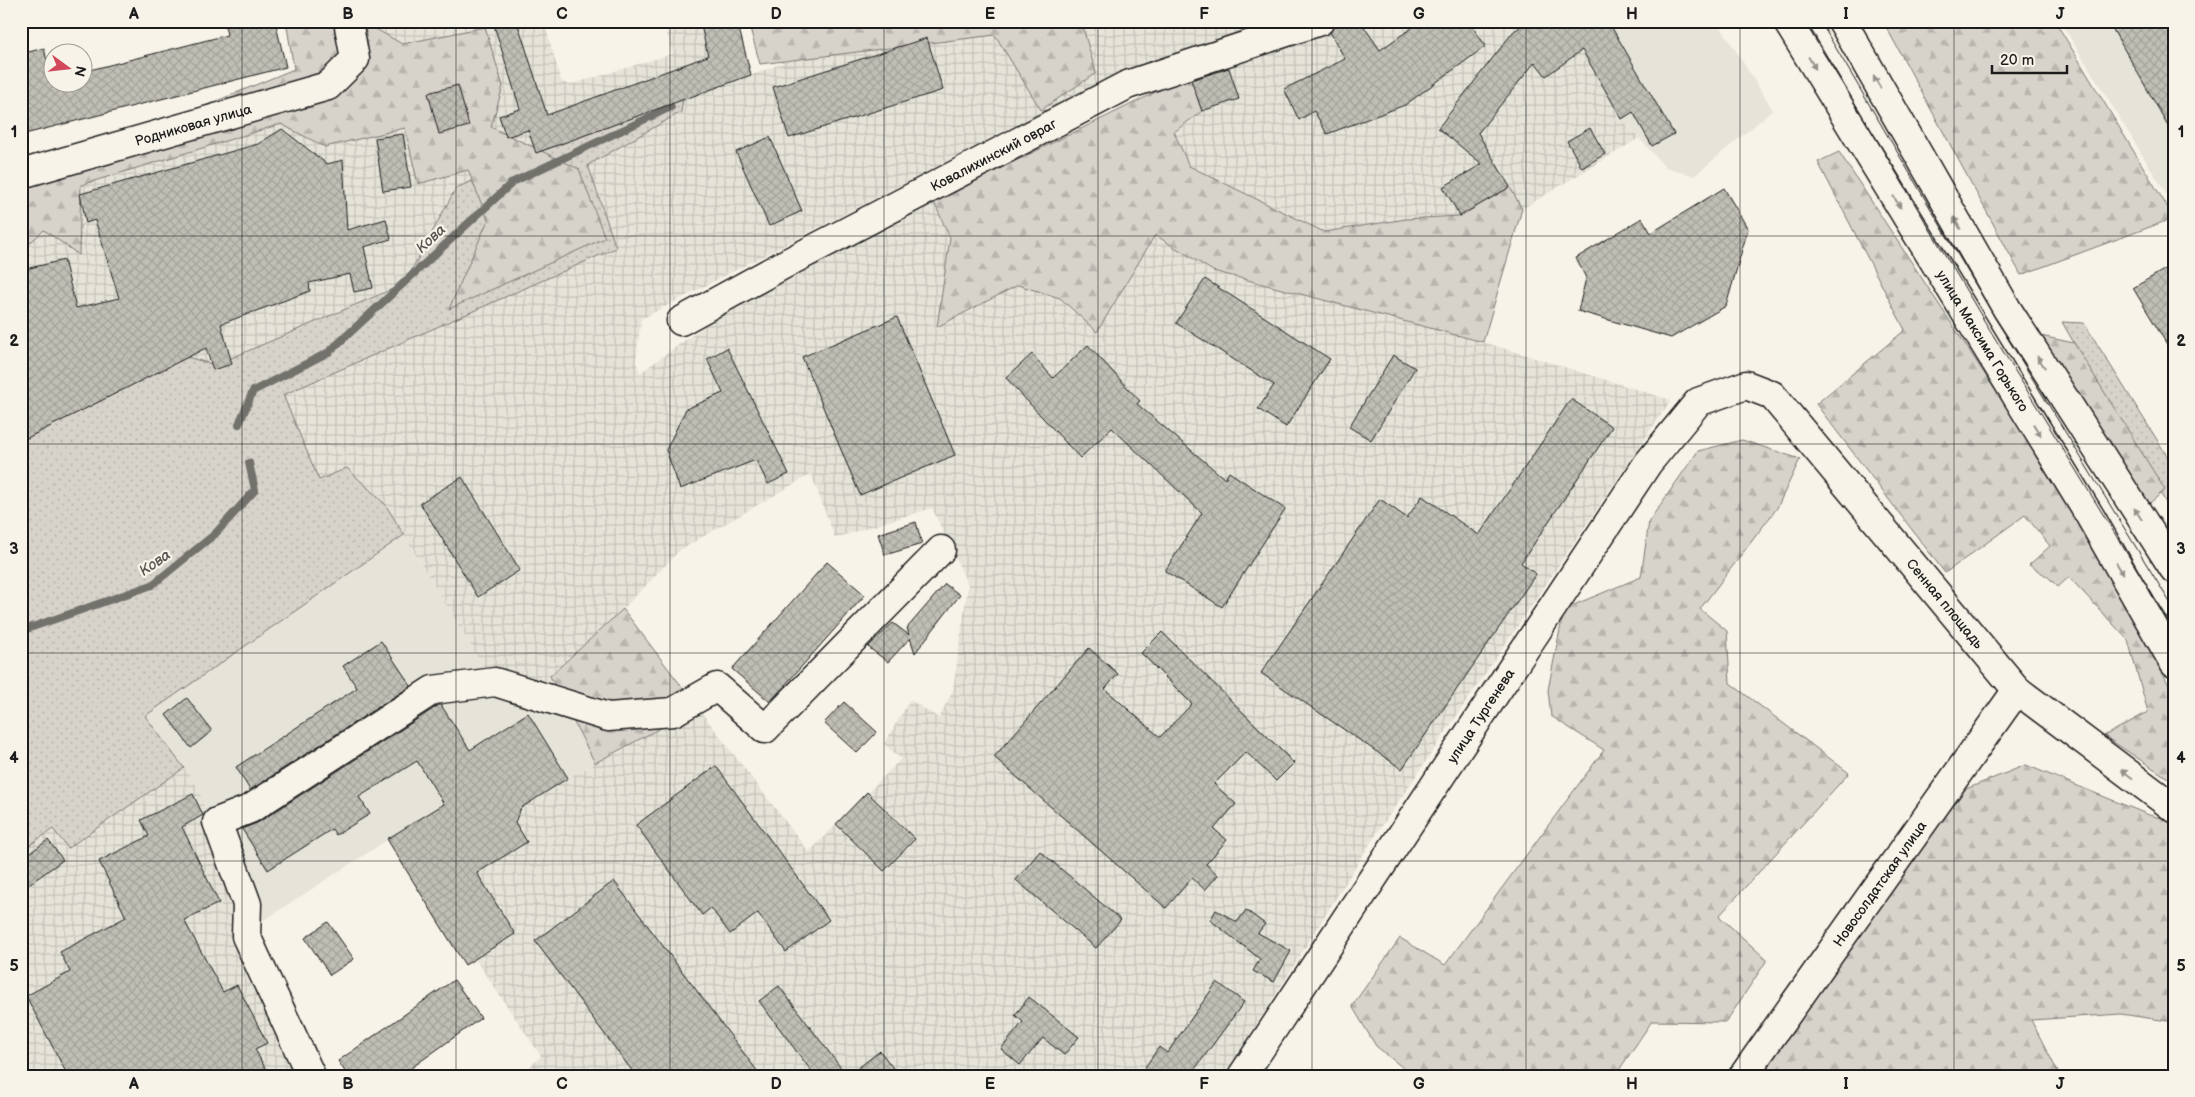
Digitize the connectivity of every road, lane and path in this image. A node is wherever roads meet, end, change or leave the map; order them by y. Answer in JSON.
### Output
{"nodes":[{"id":1,"x":348,"y":21,"type":"edge"},
{"id":2,"x":1320,"y":21,"type":"edge"},
{"id":3,"x":1787,"y":21,"type":"edge"},
{"id":4,"x":1842,"y":21,"type":"edge"},
{"id":5,"x":21,"y":174,"type":"edge"},
{"id":6,"x":680,"y":321,"type":"dead end"},
{"id":7,"x":1746,"y":384,"type":"joint"},
{"id":8,"x":941,"y":550,"type":"dead end"},
{"id":9,"x":2174,"y":570,"type":"edge"},
{"id":10,"x":2174,"y":663,"type":"edge"},
{"id":11,"x":2017,"y":690,"type":"junction"},
{"id":12,"x":2171,"y":803,"type":"edge"},
{"id":13,"x":311,"y":1076,"type":"edge"},
{"id":14,"x":1242,"y":1076,"type":"edge"},
{"id":15,"x":1743,"y":1076,"type":"edge"}],
"edges":[{"from":1,"to":5,"type":"street","name":"Родниковая улица"},
{"from":2,"to":6,"type":"street","name":"Ковалихинский овраг"},
{"from":3,"to":10,"type":"street","name":"улица Максима Горького","one_way":true},
{"from":9,"to":4,"type":"street","one_way":true},
{"from":7,"to":11,"type":"street","name":"Сенная площадь"},
{"from":7,"to":14,"type":"street","name":"улица Тургенева"},
{"from":8,"to":13,"type":"street"},
{"from":12,"to":11,"type":"street","name":"Сенная площадь","one_way":true},
{"from":11,"to":15,"type":"street","name":"Новосолдатская улица"}]}
